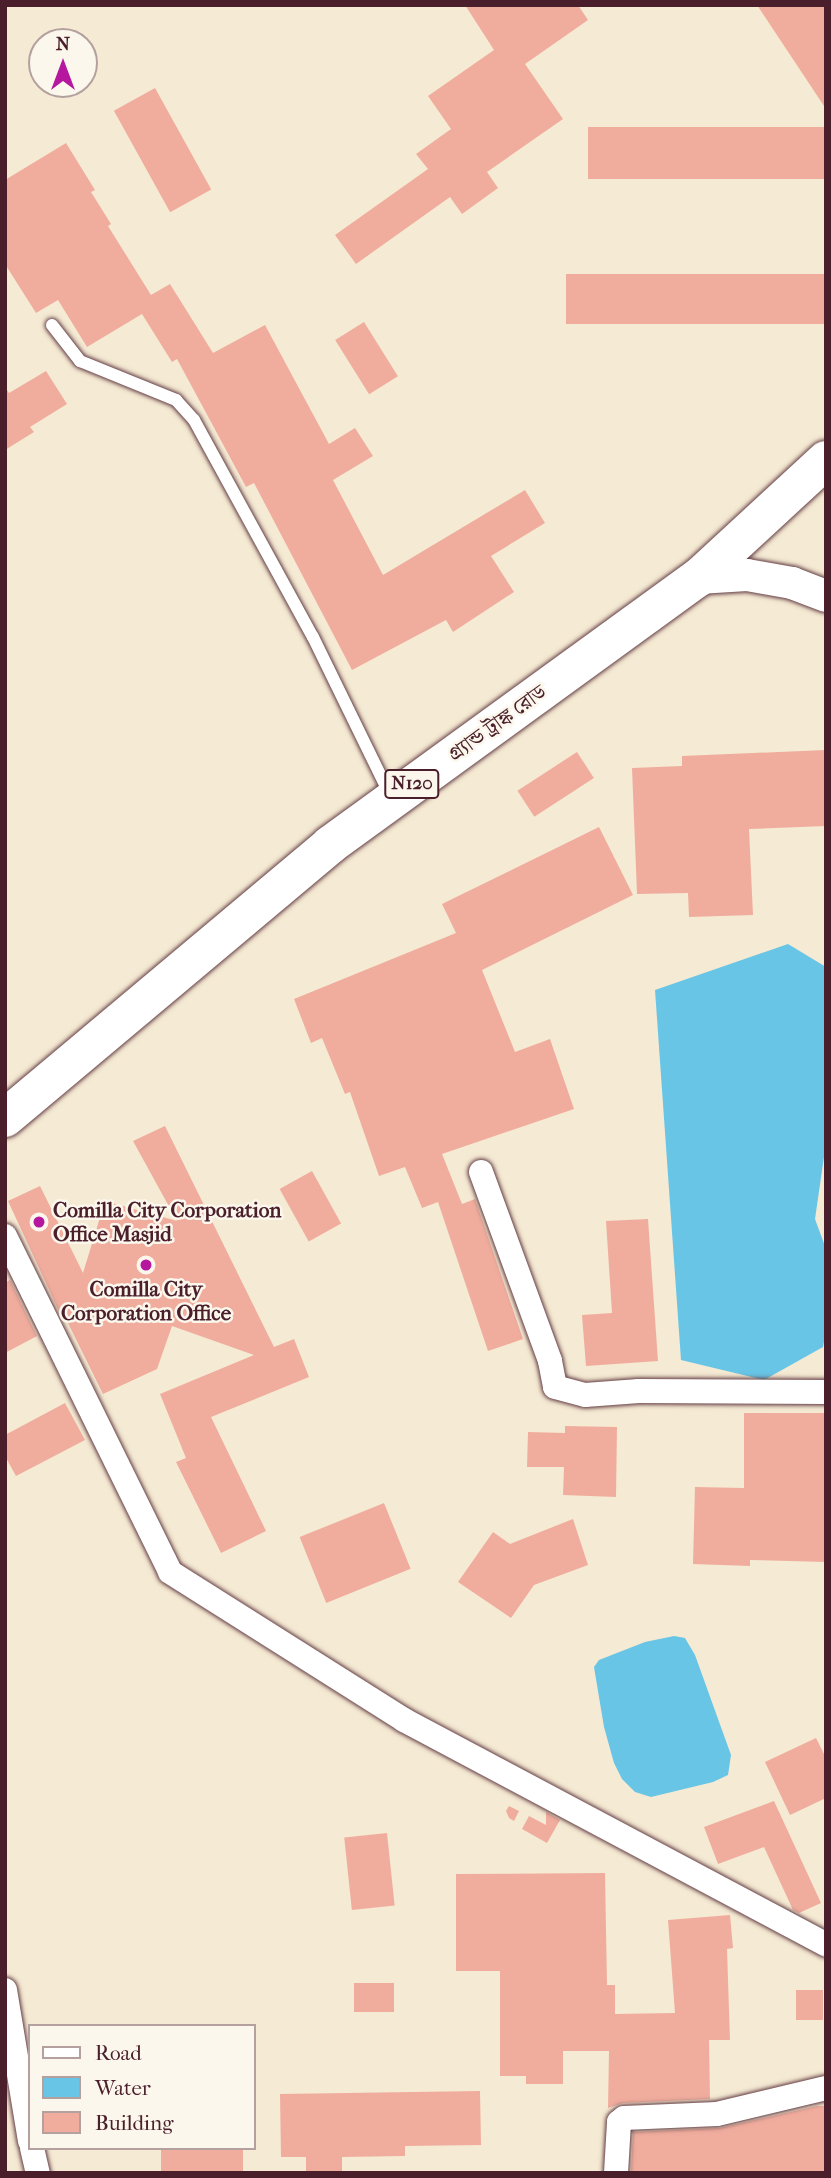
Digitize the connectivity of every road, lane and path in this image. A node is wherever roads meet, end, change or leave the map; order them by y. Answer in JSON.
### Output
{"nodes":[{"id":1,"x":52,"y":325,"type":"dead end"},
{"id":2,"x":826,"y":460,"type":"edge"},
{"id":3,"x":698,"y":578,"type":"junction"},
{"id":4,"x":826,"y":596,"type":"edge"},
{"id":5,"x":392,"y":799,"type":"junction"},
{"id":6,"x":5,"y":1118,"type":"edge"},
{"id":7,"x":481,"y":1172,"type":"dead end"},
{"id":8,"x":5,"y":1236,"type":"edge"},
{"id":9,"x":826,"y":1392,"type":"edge"},
{"id":10,"x":826,"y":1944,"type":"edge"},
{"id":11,"x":5,"y":1990,"type":"edge"},
{"id":12,"x":826,"y":2088,"type":"edge"},
{"id":13,"x":28,"y":2129,"type":"edge"},
{"id":14,"x":32,"y":2150,"type":"edge"},
{"id":15,"x":38,"y":2173,"type":"edge"},
{"id":16,"x":616,"y":2173,"type":"edge"}],
"edges":[{"from":1,"to":5,"type":"lane"},
{"from":2,"to":3,"type":"highway","name":"গ্র্যান্ড ট্রাঙ্ক রোড","number":"N120"},
{"from":3,"to":4,"type":"street"},
{"from":3,"to":5,"type":"highway","name":"গ্র্যান্ড ট্রাঙ্ক রোড","number":"N120"},
{"from":5,"to":6,"type":"highway","name":"গ্র্যান্ড ট্রাঙ্ক রোড","number":"N120"},
{"from":7,"to":9,"type":"street"},
{"from":8,"to":10,"type":"street"},
{"from":11,"to":13,"type":"street"},
{"from":12,"to":16,"type":"street"},
{"from":14,"to":15,"type":"street"}]}
